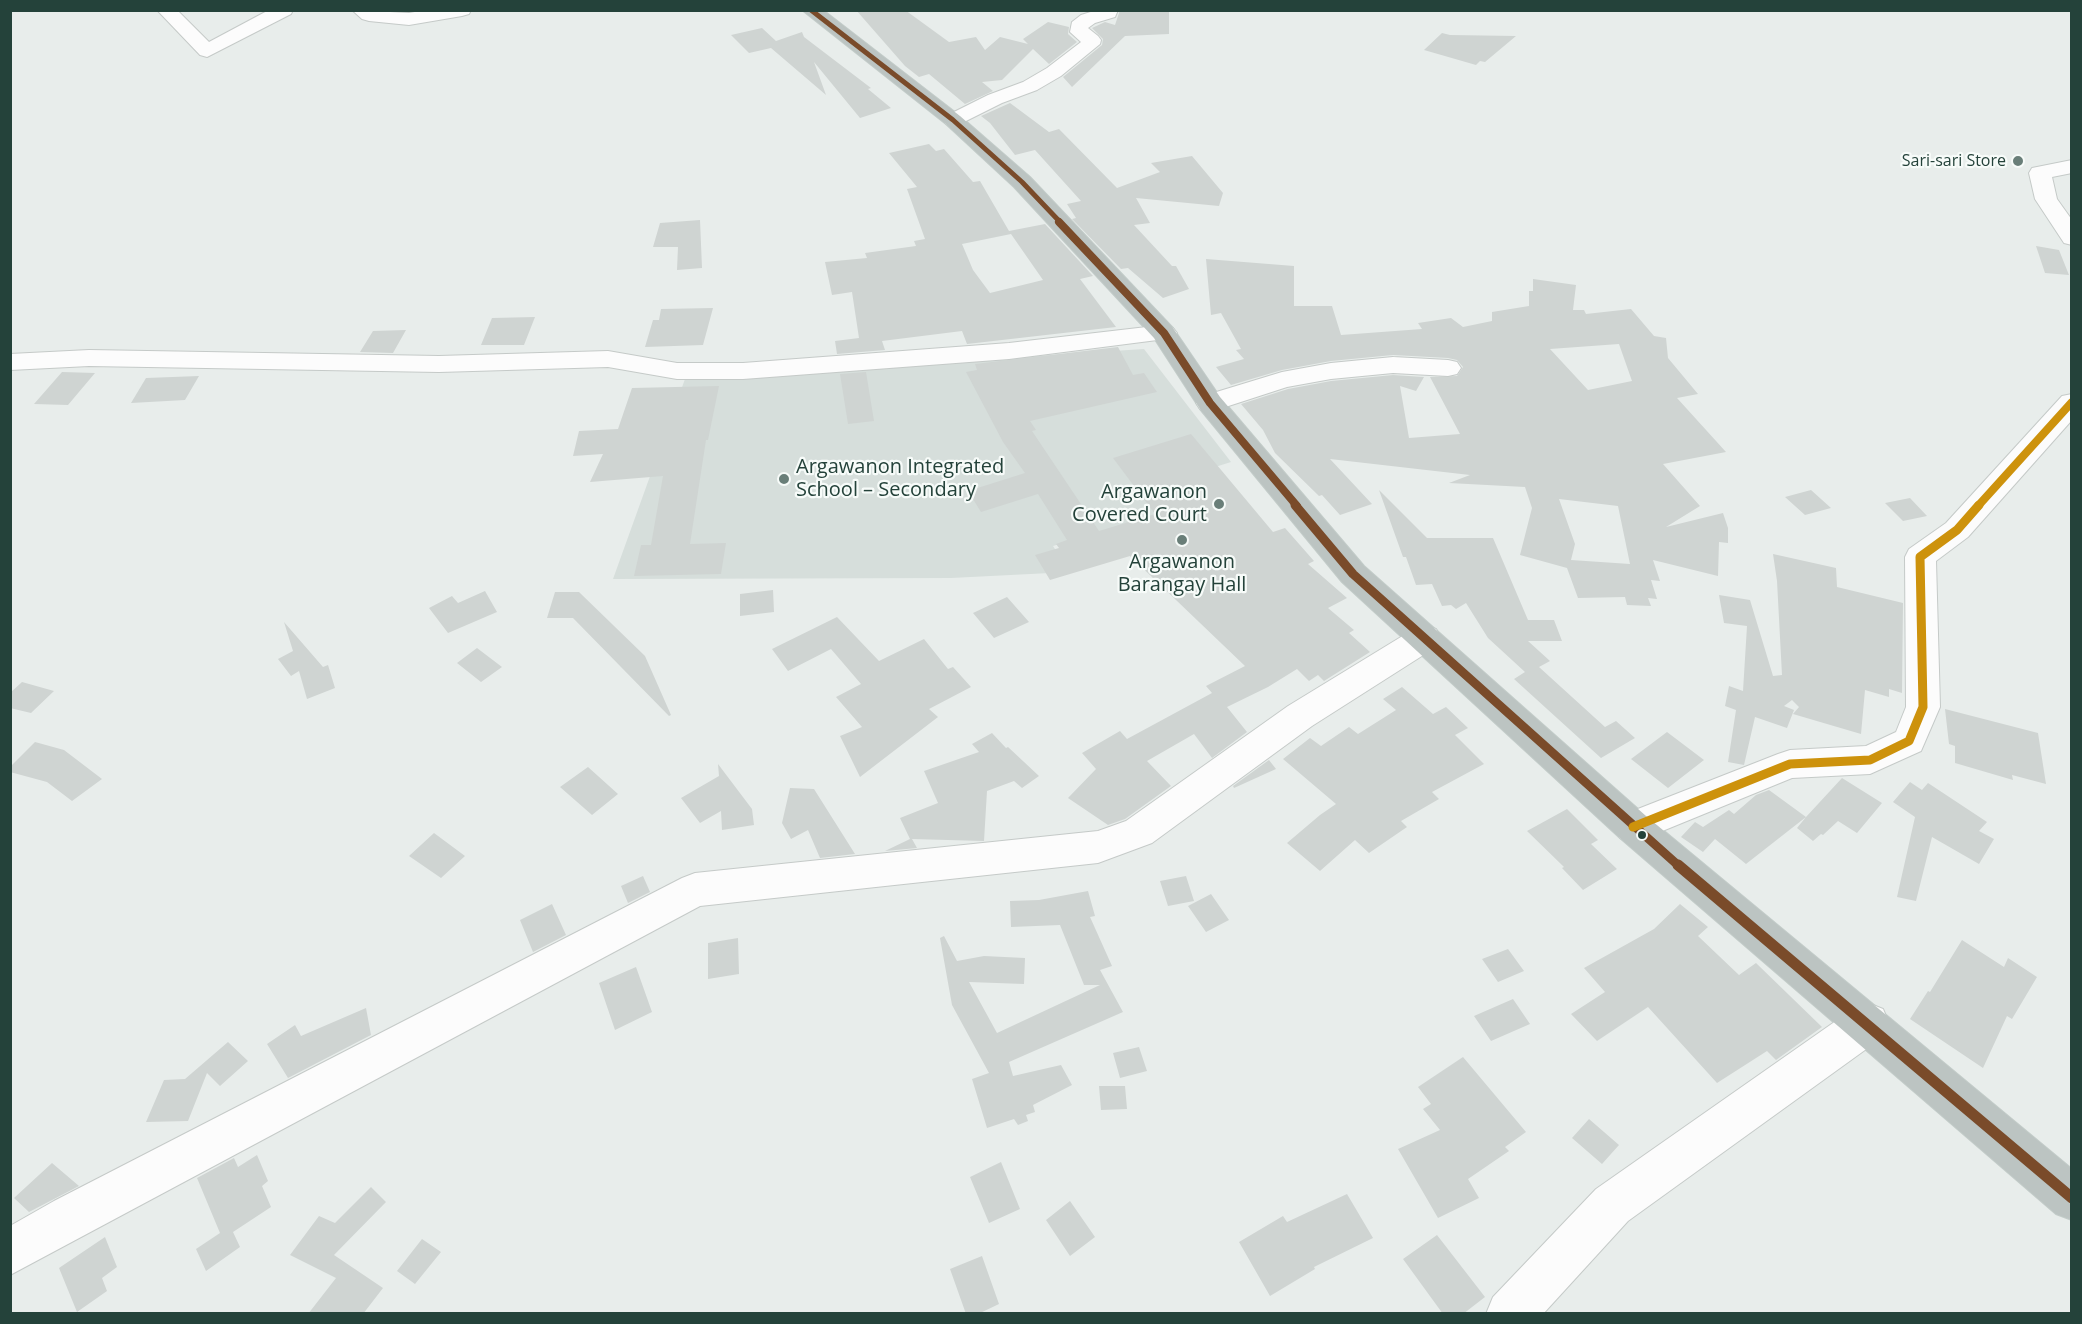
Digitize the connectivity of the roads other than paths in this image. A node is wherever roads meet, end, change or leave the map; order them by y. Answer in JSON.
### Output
{"nodes":[{"id":1,"x":166,"y":10,"type":"edge"},
{"id":2,"x":361,"y":10,"type":"edge"},
{"id":3,"x":462,"y":10,"type":"edge"},
{"id":4,"x":811,"y":10,"type":"edge"},
{"id":5,"x":1109,"y":10,"type":"edge"},
{"id":6,"x":280,"y":12,"type":"edge"},
{"id":7,"x":185,"y":30,"type":"junction"},
{"id":8,"x":953,"y":120,"type":"junction"},
{"id":9,"x":2072,"y":165,"type":"edge"},
{"id":10,"x":2072,"y":238,"type":"edge"},
{"id":11,"x":1164,"y":333,"type":"junction"},
{"id":12,"x":10,"y":362,"type":"edge"},
{"id":13,"x":1448,"y":368,"type":"dead end"},
{"id":14,"x":2072,"y":402,"type":"edge"},
{"id":15,"x":1210,"y":403,"type":"junction"},
{"id":16,"x":1425,"y":638,"type":"junction"},
{"id":17,"x":1633,"y":827,"type":"junction"},
{"id":18,"x":1868,"y":1023,"type":"junction"},
{"id":19,"x":2072,"y":1198,"type":"edge"},
{"id":20,"x":10,"y":1252,"type":"edge"},
{"id":21,"x":1510,"y":1314,"type":"edge"}],
"edges":[{"from":1,"to":7,"type":"street"},
{"from":2,"to":3,"type":"street"},
{"from":4,"to":8,"type":"highway"},
{"from":5,"to":8,"type":"street"},
{"from":6,"to":7,"type":"street"},
{"from":6,"to":7,"type":"street"},
{"from":8,"to":11,"type":"highway"},
{"from":9,"to":10,"type":"street"},
{"from":11,"to":12,"type":"street"},
{"from":11,"to":15,"type":"highway"},
{"from":13,"to":15,"type":"street"},
{"from":14,"to":17,"type":"street"},
{"from":15,"to":16,"type":"highway"},
{"from":16,"to":17,"type":"highway"},
{"from":16,"to":20,"type":"street"},
{"from":17,"to":18,"type":"highway"},
{"from":18,"to":19,"type":"highway"},
{"from":18,"to":21,"type":"street"}]}
